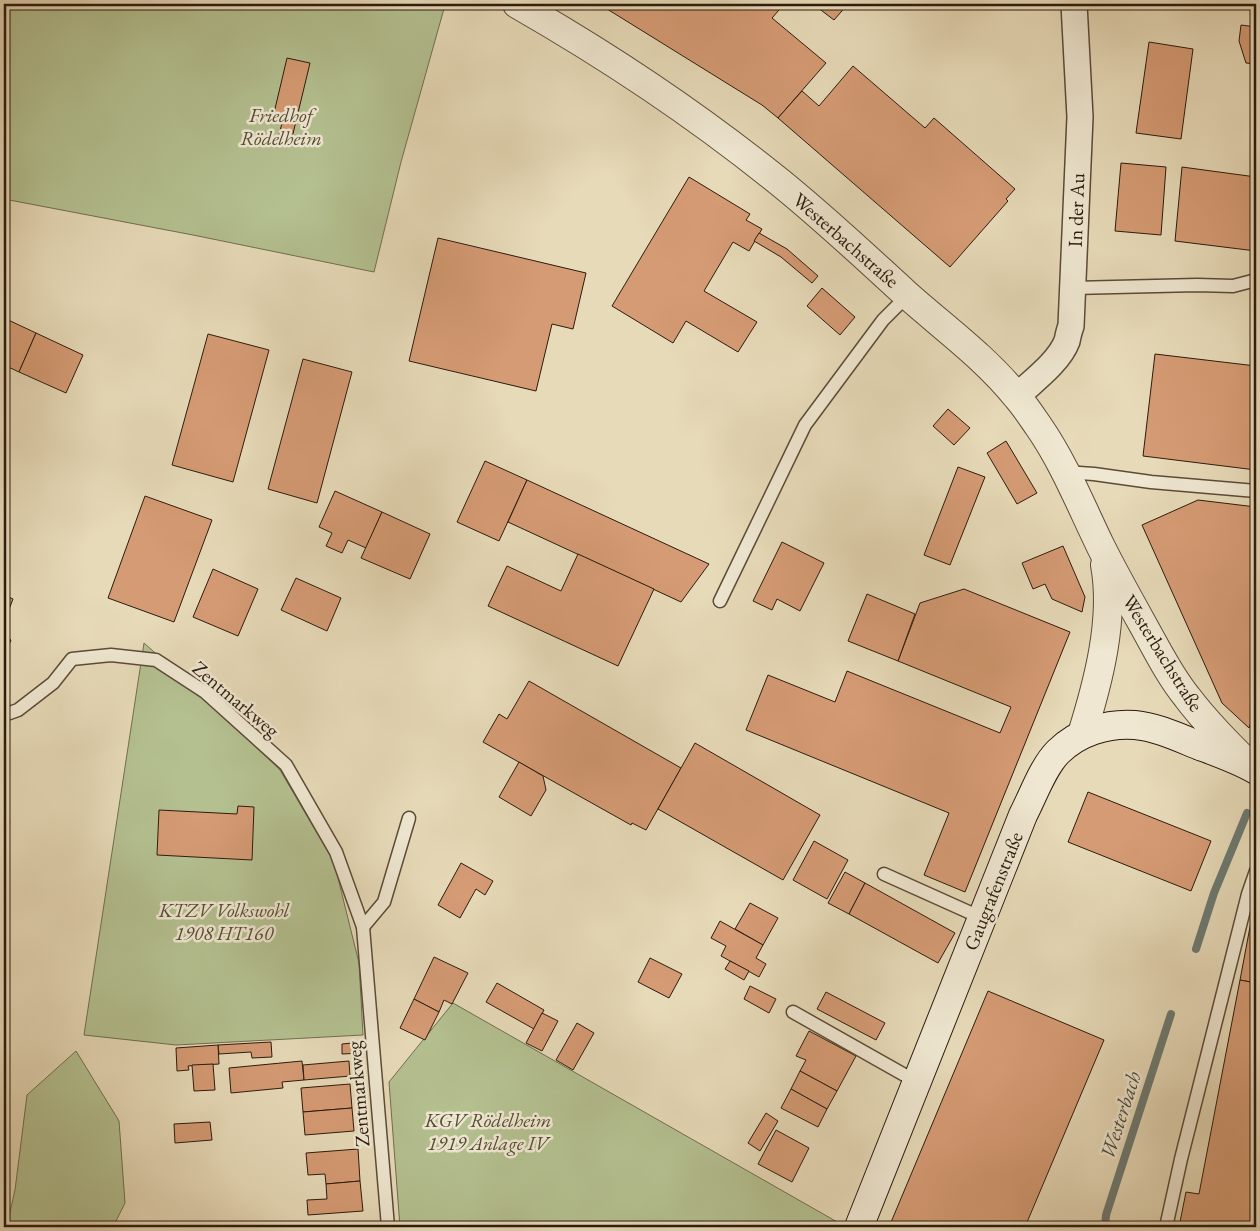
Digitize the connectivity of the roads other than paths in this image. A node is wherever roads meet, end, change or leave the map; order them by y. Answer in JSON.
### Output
{"nodes":[{"id":1,"x":517,"y":4,"type":"edge"},
{"id":2,"x":1074,"y":4,"type":"edge"},
{"id":3,"x":1256,"y":280,"type":"edge"},
{"id":4,"x":1073,"y":288,"type":"junction"},
{"id":5,"x":908,"y":295,"type":"junction"},
{"id":6,"x":1017,"y":396,"type":"junction"},
{"id":7,"x":1065,"y":472,"type":"junction"},
{"id":8,"x":1256,"y":492,"type":"edge"},
{"id":9,"x":1102,"y":549,"type":"junction"},
{"id":10,"x":720,"y":602,"type":"dead end"},
{"id":11,"x":4,"y":715,"type":"edge"},
{"id":12,"x":1082,"y":734,"type":"junction"},
{"id":13,"x":1254,"y":769,"type":"edge"},
{"id":14,"x":409,"y":818,"type":"dead end"},
{"id":15,"x":1256,"y":871,"type":"edge"},
{"id":16,"x":884,"y":874,"type":"dead end"},
{"id":17,"x":982,"y":918,"type":"junction"},
{"id":18,"x":363,"y":927,"type":"junction"},
{"id":19,"x":793,"y":1012,"type":"dead end"},
{"id":20,"x":917,"y":1082,"type":"junction"},
{"id":21,"x":388,"y":1227,"type":"edge"},
{"id":22,"x":859,"y":1227,"type":"edge"},
{"id":23,"x":1166,"y":1227,"type":"edge"}],
"edges":[{"from":1,"to":5,"type":"street","name":"Westerbachstraße"},
{"from":2,"to":4,"type":"street","name":"In der Au"},
{"from":3,"to":4,"type":"lane"},
{"from":4,"to":6,"type":"street","name":"In der Au"},
{"from":5,"to":6,"type":"street","name":"Westerbachstraße"},
{"from":5,"to":10,"type":"lane"},
{"from":6,"to":7,"type":"street","name":"Westerbachstraße"},
{"from":7,"to":8,"type":"lane"},
{"from":7,"to":9,"type":"street","name":"Westerbachstraße"},
{"from":9,"to":12,"type":"street","name":"Westerbachstraße"},
{"from":9,"to":13,"type":"street","name":"Westerbachstraße"},
{"from":11,"to":18,"type":"lane","name":"Zentmarkweg"},
{"from":12,"to":13,"type":"street","name":"Gaugrafenstraße"},
{"from":12,"to":17,"type":"street","name":"Gaugrafenstraße"},
{"from":14,"to":18,"type":"lane"},
{"from":15,"to":23,"type":"lane"},
{"from":16,"to":17,"type":"lane"},
{"from":17,"to":20,"type":"street","name":"Gaugrafenstraße"},
{"from":18,"to":21,"type":"lane","name":"Zentmarkweg"},
{"from":19,"to":20,"type":"lane"},
{"from":20,"to":22,"type":"street","name":"Gaugrafenstraße"}]}
